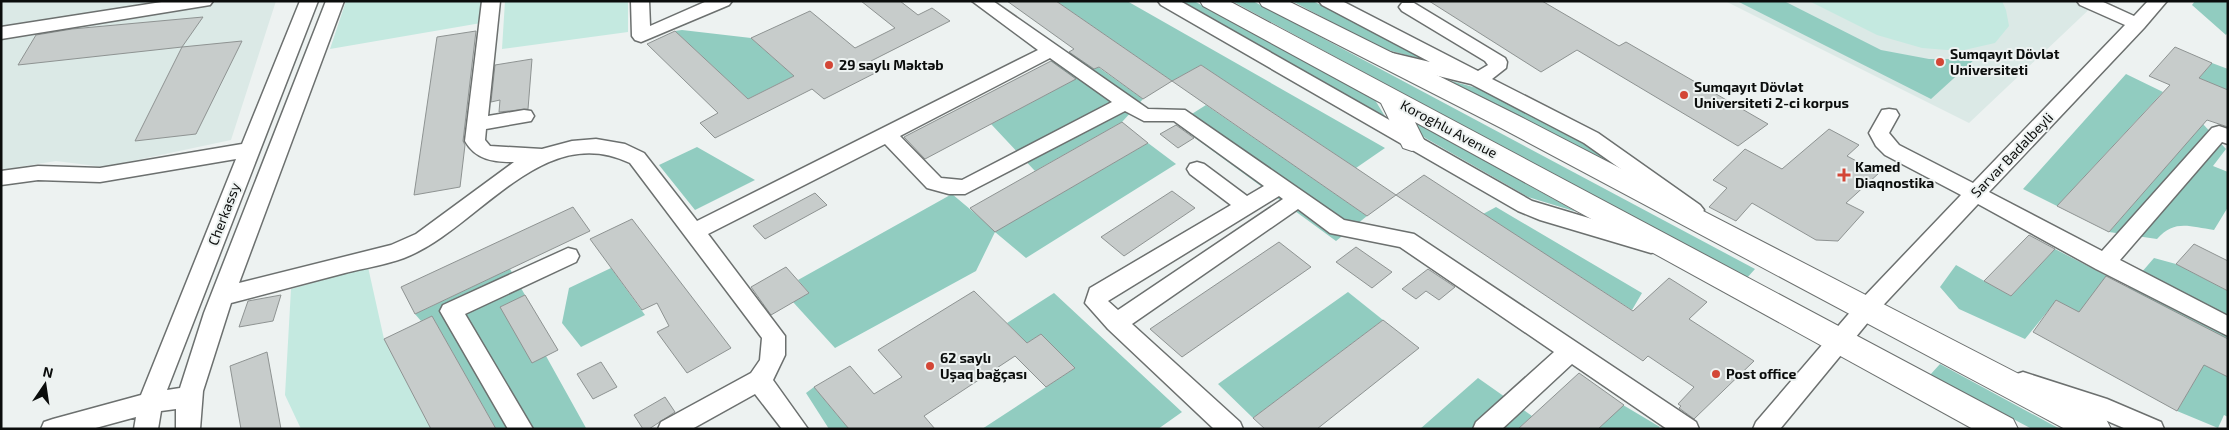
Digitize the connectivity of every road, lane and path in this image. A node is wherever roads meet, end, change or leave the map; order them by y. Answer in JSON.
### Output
{"nodes":[{"id":1,"x":204,"y":1,"type":"edge"},
{"id":2,"x":309,"y":1,"type":"edge"},
{"id":3,"x":335,"y":1,"type":"edge"},
{"id":4,"x":491,"y":1,"type":"edge"},
{"id":5,"x":640,"y":1,"type":"edge"},
{"id":6,"x":723,"y":1,"type":"edge"},
{"id":7,"x":981,"y":1,"type":"edge"},
{"id":8,"x":1167,"y":1,"type":"edge"},
{"id":9,"x":1211,"y":1,"type":"edge"},
{"id":10,"x":1270,"y":1,"type":"edge"},
{"id":11,"x":1328,"y":1,"type":"edge"},
{"id":12,"x":2086,"y":1,"type":"edge"},
{"id":13,"x":2158,"y":1,"type":"edge"},
{"id":14,"x":1408,"y":7,"type":"dead end"},
{"id":15,"x":2138,"y":24,"type":"junction"},
{"id":16,"x":1,"y":33,"type":"edge"},
{"id":17,"x":1050,"y":51,"type":"junction"},
{"id":18,"x":1378,"y":56,"type":"junction"},
{"id":19,"x":1478,"y":79,"type":"junction"},
{"id":20,"x":1390,"y":97,"type":"junction"},
{"id":21,"x":1126,"y":103,"type":"junction"},
{"id":22,"x":1889,"y":115,"type":"dead end"},
{"id":23,"x":524,"y":116,"type":"dead end"},
{"id":24,"x":477,"y":124,"type":"junction"},
{"id":25,"x":887,"y":134,"type":"junction"},
{"id":26,"x":2228,"y":137,"type":"edge"},
{"id":27,"x":1412,"y":142,"type":"junction"},
{"id":28,"x":248,"y":150,"type":"junction"},
{"id":29,"x":542,"y":156,"type":"junction"},
{"id":30,"x":1197,"y":169,"type":"dead end"},
{"id":31,"x":1,"y":178,"type":"edge"},
{"id":32,"x":1289,"y":192,"type":"junction"},
{"id":33,"x":1974,"y":194,"type":"junction"},
{"id":34,"x":1246,"y":206,"type":"junction"},
{"id":35,"x":694,"y":232,"type":"junction"},
{"id":36,"x":1737,"y":240,"type":"junction"},
{"id":37,"x":568,"y":256,"type":"dead end"},
{"id":38,"x":1687,"y":257,"type":"junction"},
{"id":39,"x":2104,"y":263,"type":"junction"},
{"id":40,"x":224,"y":296,"type":"junction"},
{"id":41,"x":1866,"y":309,"type":"junction"},
{"id":42,"x":1116,"y":323,"type":"junction"},
{"id":43,"x":2228,"y":327,"type":"edge"},
{"id":44,"x":1840,"y":341,"type":"junction"},
{"id":45,"x":1571,"y":351,"type":"junction"},
{"id":46,"x":1976,"y":366,"type":"junction"},
{"id":47,"x":759,"y":380,"type":"junction"},
{"id":48,"x":188,"y":396,"type":"junction"},
{"id":49,"x":150,"y":403,"type":"junction"},
{"id":50,"x":53,"y":429,"type":"edge"},
{"id":51,"x":146,"y":429,"type":"edge"},
{"id":52,"x":188,"y":429,"type":"edge"},
{"id":53,"x":521,"y":429,"type":"edge"},
{"id":54,"x":670,"y":429,"type":"edge"},
{"id":55,"x":796,"y":429,"type":"edge"},
{"id":56,"x":1231,"y":429,"type":"edge"},
{"id":57,"x":1485,"y":429,"type":"edge"},
{"id":58,"x":1687,"y":429,"type":"edge"},
{"id":59,"x":1765,"y":429,"type":"edge"},
{"id":60,"x":2002,"y":429,"type":"edge"},
{"id":61,"x":2095,"y":429,"type":"edge"},
{"id":62,"x":2152,"y":429,"type":"edge"}],
"edges":[{"from":1,"to":16,"type":"street"},
{"from":2,"to":28,"type":"street","name":"Cherkassy"},
{"from":3,"to":40,"type":"street","name":"Cherkassy"},
{"from":4,"to":24,"type":"street"},
{"from":5,"to":6,"type":"street"},
{"from":7,"to":17,"type":"street"},
{"from":8,"to":27,"type":"street"},
{"from":9,"to":20,"type":"main road","name":"Koroghlu Avenue"},
{"from":10,"to":18,"type":"main road"},
{"from":11,"to":19,"type":"street"},
{"from":12,"to":15,"type":"street"},
{"from":13,"to":15,"type":"street","name":"Sarvar Badalbeyli"},
{"from":14,"to":19,"type":"street"},
{"from":15,"to":33,"type":"street","name":"Sarvar Badalbeyli"},
{"from":17,"to":21,"type":"street"},
{"from":17,"to":25,"type":"street"},
{"from":18,"to":19,"type":"street"},
{"from":18,"to":36,"type":"main road"},
{"from":19,"to":36,"type":"street"},
{"from":20,"to":27,"type":"main road"},
{"from":20,"to":38,"type":"main road","name":"Koroghlu Avenue"},
{"from":21,"to":25,"type":"street"},
{"from":21,"to":32,"type":"street"},
{"from":22,"to":33,"type":"street"},
{"from":23,"to":24,"type":"street"},
{"from":24,"to":29,"type":"street"},
{"from":25,"to":35,"type":"street"},
{"from":26,"to":39,"type":"street"},
{"from":27,"to":38,"type":"street"},
{"from":28,"to":31,"type":"street"},
{"from":28,"to":49,"type":"street","name":"Cherkassy"},
{"from":29,"to":35,"type":"street"},
{"from":29,"to":40,"type":"street"},
{"from":30,"to":34,"type":"street"},
{"from":32,"to":34,"type":"street"},
{"from":32,"to":42,"type":"street"},
{"from":32,"to":45,"type":"street"},
{"from":33,"to":39,"type":"street"},
{"from":33,"to":41,"type":"street","name":"Sarvar Badalbeyli"},
{"from":34,"to":42,"type":"street"},
{"from":35,"to":47,"type":"street"},
{"from":36,"to":41,"type":"main road"},
{"from":37,"to":53,"type":"street"},
{"from":38,"to":44,"type":"main road","name":"Koroghlu Avenue"},
{"from":39,"to":43,"type":"street"},
{"from":40,"to":48,"type":"street","name":"Cherkassy"},
{"from":41,"to":44,"type":"street","name":"Sarvar Badalbeyli"},
{"from":41,"to":46,"type":"main road"},
{"from":42,"to":56,"type":"street"},
{"from":44,"to":59,"type":"street","name":"Sarvar Badalbeyli"},
{"from":44,"to":60,"type":"main road","name":"Koroghlu Avenue"},
{"from":45,"to":57,"type":"street"},
{"from":45,"to":58,"type":"street"},
{"from":46,"to":61,"type":"main road"},
{"from":46,"to":62,"type":"street"},
{"from":47,"to":54,"type":"street"},
{"from":47,"to":55,"type":"street"},
{"from":48,"to":49,"type":"street"},
{"from":48,"to":52,"type":"street","name":"Cherkassy"},
{"from":49,"to":50,"type":"street"},
{"from":49,"to":51,"type":"street","name":"Cherkassy"}]}
